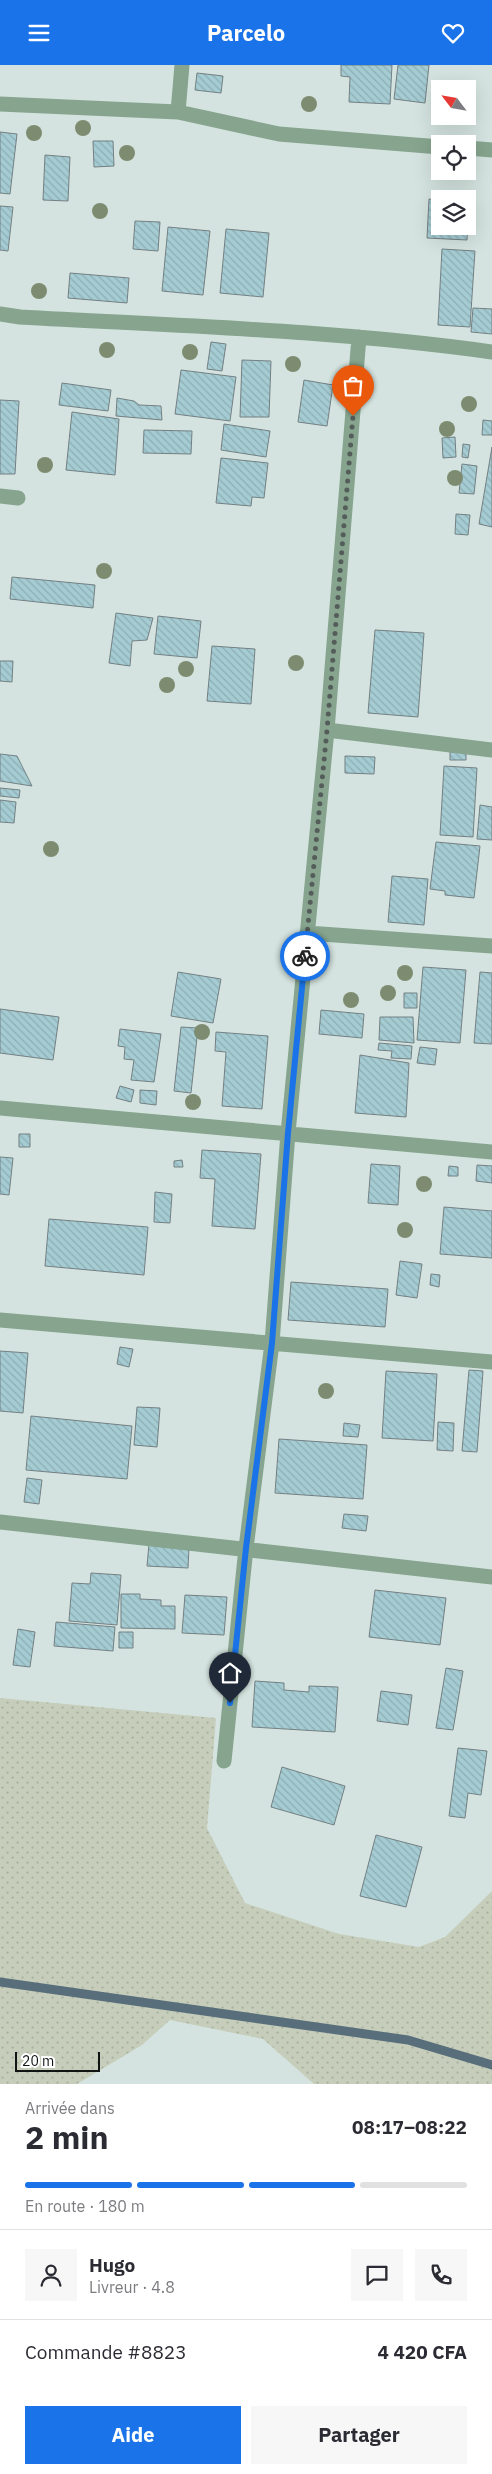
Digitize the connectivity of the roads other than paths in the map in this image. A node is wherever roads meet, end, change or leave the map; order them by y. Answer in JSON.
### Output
{"nodes":[{"id":1,"x":182,"y":65,"type":"edge"},
{"id":2,"x":0,"y":104,"type":"edge"},
{"id":3,"x":178,"y":112,"type":"junction"},
{"id":4,"x":431,"y":146,"type":"edge"},
{"id":5,"x":476,"y":149,"type":"edge"},
{"id":6,"x":492,"y":150,"type":"edge"},
{"id":7,"x":0,"y":314,"type":"edge"},
{"id":8,"x":359,"y":337,"type":"junction"},
{"id":9,"x":492,"y":352,"type":"edge"},
{"id":10,"x":0,"y":496,"type":"edge"},
{"id":11,"x":18,"y":497,"type":"dead end"},
{"id":12,"x":327,"y":730,"type":"junction"},
{"id":13,"x":492,"y":750,"type":"edge"},
{"id":14,"x":307,"y":933,"type":"junction"},
{"id":15,"x":492,"y":946,"type":"edge"},
{"id":16,"x":0,"y":1108,"type":"edge"},
{"id":17,"x":288,"y":1133,"type":"junction"},
{"id":18,"x":492,"y":1152,"type":"edge"},
{"id":19,"x":0,"y":1320,"type":"edge"},
{"id":20,"x":272,"y":1343,"type":"junction"},
{"id":21,"x":492,"y":1362,"type":"edge"},
{"id":22,"x":0,"y":1522,"type":"edge"},
{"id":23,"x":246,"y":1548,"type":"junction"},
{"id":24,"x":492,"y":1577,"type":"edge"},
{"id":25,"x":224,"y":1761,"type":"dead end"}],
"edges":[{"from":1,"to":3,"type":"street"},
{"from":2,"to":3,"type":"street"},
{"from":3,"to":4,"type":"street"},
{"from":5,"to":6,"type":"street"},
{"from":7,"to":8,"type":"street"},
{"from":8,"to":9,"type":"street"},
{"from":8,"to":12,"type":"street"},
{"from":10,"to":11,"type":"street"},
{"from":12,"to":13,"type":"street"},
{"from":12,"to":14,"type":"street"},
{"from":14,"to":15,"type":"street"},
{"from":14,"to":17,"type":"street"},
{"from":16,"to":17,"type":"street"},
{"from":17,"to":18,"type":"street"},
{"from":17,"to":20,"type":"street"},
{"from":19,"to":20,"type":"street"},
{"from":20,"to":21,"type":"street"},
{"from":20,"to":23,"type":"street"},
{"from":22,"to":23,"type":"street"},
{"from":23,"to":24,"type":"street"},
{"from":23,"to":25,"type":"street"}]}
